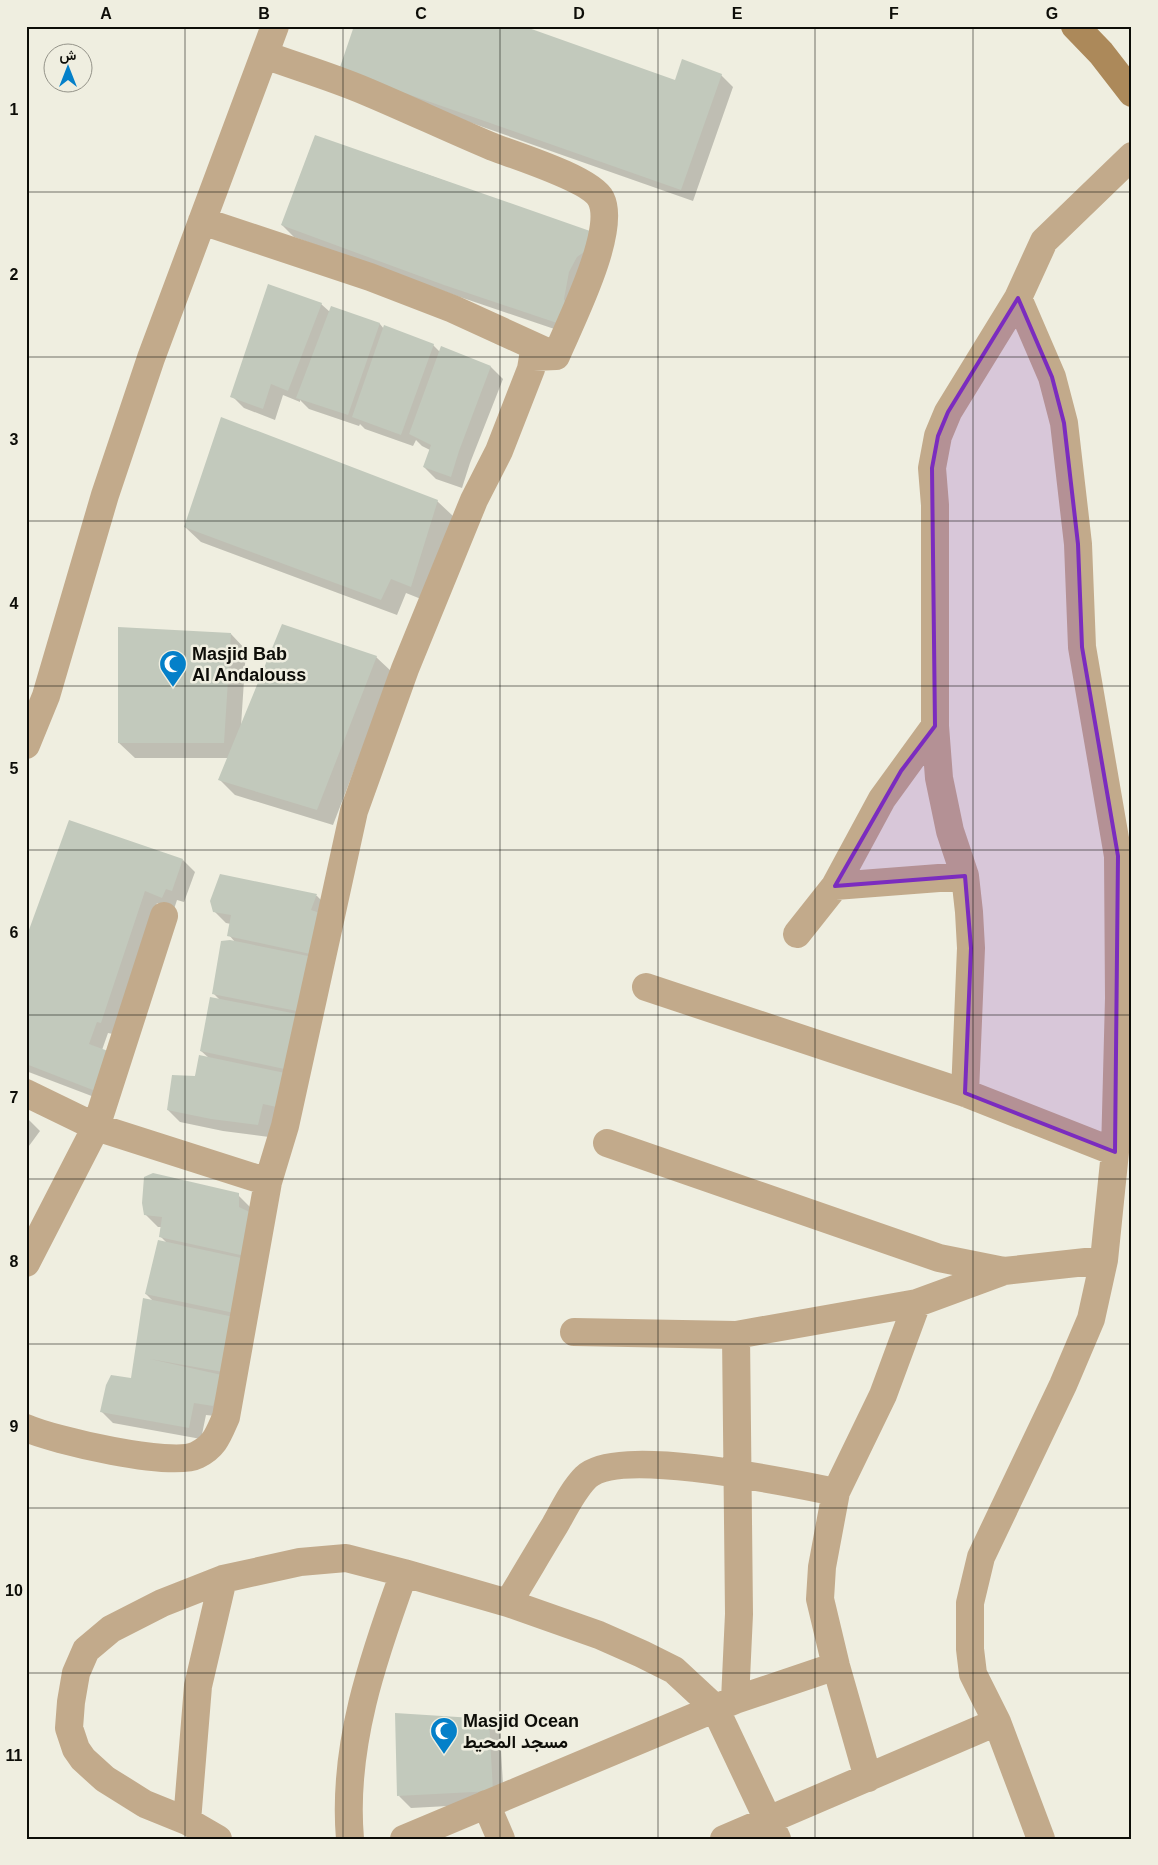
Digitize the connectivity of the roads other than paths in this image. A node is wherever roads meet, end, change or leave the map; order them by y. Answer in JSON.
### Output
{"nodes":[{"id":1,"x":275,"y":26,"type":"edge"},
{"id":2,"x":1075,"y":26,"type":"edge"},
{"id":3,"x":265,"y":55,"type":"junction"},
{"id":4,"x":1132,"y":93,"type":"edge"},
{"id":5,"x":1132,"y":156,"type":"edge"},
{"id":6,"x":202,"y":222,"type":"junction"},
{"id":7,"x":1018,"y":298,"type":"junction"},
{"id":8,"x":556,"y":356,"type":"junction"},
{"id":9,"x":935,"y":726,"type":"junction"},
{"id":10,"x":26,"y":745,"type":"edge"},
{"id":11,"x":965,"y":876,"type":"junction"},
{"id":12,"x":835,"y":886,"type":"junction"},
{"id":13,"x":164,"y":916,"type":"dead end"},
{"id":14,"x":797,"y":934,"type":"dead end"},
{"id":15,"x":646,"y":987,"type":"dead end"},
{"id":16,"x":26,"y":1093,"type":"edge"},
{"id":17,"x":965,"y":1093,"type":"junction"},
{"id":18,"x":96,"y":1127,"type":"junction"},
{"id":19,"x":607,"y":1143,"type":"dead end"},
{"id":20,"x":1115,"y":1152,"type":"junction"},
{"id":21,"x":268,"y":1182,"type":"junction"},
{"id":22,"x":1104,"y":1260,"type":"junction"},
{"id":23,"x":26,"y":1263,"type":"edge"},
{"id":24,"x":1004,"y":1270,"type":"junction"},
{"id":25,"x":917,"y":1303,"type":"junction"},
{"id":26,"x":574,"y":1332,"type":"dead end"},
{"id":27,"x":736,"y":1335,"type":"junction"},
{"id":28,"x":29,"y":1434,"type":"edge"},
{"id":29,"x":738,"y":1472,"type":"junction"},
{"id":30,"x":836,"y":1492,"type":"junction"},
{"id":31,"x":404,"y":1573,"type":"junction"},
{"id":32,"x":223,"y":1579,"type":"junction"},
{"id":33,"x":508,"y":1603,"type":"junction"},
{"id":34,"x":836,"y":1666,"type":"junction"},
{"id":35,"x":725,"y":1704,"type":"junction"},
{"id":36,"x":997,"y":1722,"type":"junction"},
{"id":37,"x":868,"y":1778,"type":"junction"},
{"id":38,"x":486,"y":1804,"type":"junction"},
{"id":39,"x":187,"y":1821,"type":"junction"},
{"id":40,"x":772,"y":1829,"type":"edge"},
{"id":41,"x":218,"y":1839,"type":"edge"},
{"id":42,"x":350,"y":1839,"type":"edge"},
{"id":43,"x":404,"y":1839,"type":"edge"},
{"id":44,"x":501,"y":1839,"type":"edge"},
{"id":45,"x":724,"y":1839,"type":"edge"},
{"id":46,"x":1041,"y":1839,"type":"edge"}],
"edges":[{"from":1,"to":3,"type":"street"},
{"from":2,"to":4,"type":"street"},
{"from":3,"to":6,"type":"street"},
{"from":3,"to":8,"type":"street"},
{"from":5,"to":7,"type":"street"},
{"from":6,"to":8,"type":"street"},
{"from":6,"to":10,"type":"street"},
{"from":7,"to":9,"type":"street"},
{"from":7,"to":20,"type":"street"},
{"from":8,"to":21,"type":"street"},
{"from":9,"to":11,"type":"street"},
{"from":9,"to":12,"type":"street"},
{"from":11,"to":12,"type":"street"},
{"from":11,"to":17,"type":"street"},
{"from":12,"to":14,"type":"street"},
{"from":13,"to":18,"type":"street"},
{"from":15,"to":17,"type":"street"},
{"from":16,"to":18,"type":"street"},
{"from":17,"to":20,"type":"street"},
{"from":18,"to":21,"type":"street"},
{"from":18,"to":23,"type":"street"},
{"from":19,"to":24,"type":"street"},
{"from":20,"to":22,"type":"street"},
{"from":21,"to":28,"type":"street"},
{"from":22,"to":24,"type":"street"},
{"from":22,"to":36,"type":"street"},
{"from":24,"to":25,"type":"street"},
{"from":25,"to":27,"type":"street"},
{"from":25,"to":30,"type":"street"},
{"from":26,"to":27,"type":"street"},
{"from":27,"to":29,"type":"street"},
{"from":29,"to":30,"type":"street"},
{"from":29,"to":33,"type":"street"},
{"from":29,"to":35,"type":"street"},
{"from":30,"to":34,"type":"street"},
{"from":31,"to":32,"type":"street"},
{"from":31,"to":33,"type":"street"},
{"from":31,"to":42,"type":"street"},
{"from":32,"to":39,"type":"street"},
{"from":32,"to":39,"type":"street"},
{"from":33,"to":35,"type":"street"},
{"from":34,"to":35,"type":"street"},
{"from":34,"to":37,"type":"street"},
{"from":35,"to":38,"type":"street"},
{"from":35,"to":40,"type":"street"},
{"from":36,"to":37,"type":"street"},
{"from":36,"to":46,"type":"street"},
{"from":37,"to":40,"type":"street"},
{"from":38,"to":43,"type":"street"},
{"from":38,"to":44,"type":"street"},
{"from":39,"to":41,"type":"street"},
{"from":40,"to":45,"type":"street"}]}
